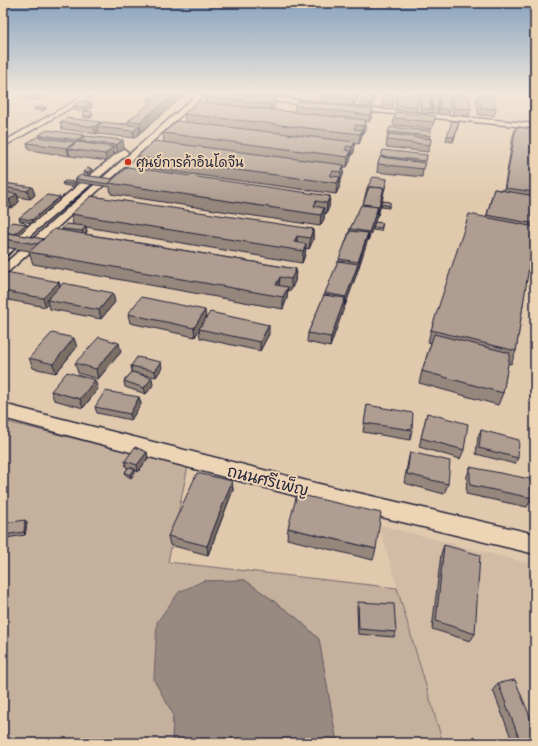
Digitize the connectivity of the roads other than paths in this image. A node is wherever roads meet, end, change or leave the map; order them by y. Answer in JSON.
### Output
{"nodes":[{"id":1,"x":31,"y":129,"type":"edge"},
{"id":2,"x":151,"y":129,"type":"edge"},
{"id":3,"x":163,"y":129,"type":"edge"},
{"id":4,"x":3,"y":145,"type":"edge"},
{"id":5,"x":3,"y":253,"type":"edge"},
{"id":6,"x":3,"y":271,"type":"edge"},
{"id":7,"x":3,"y":411,"type":"edge"},
{"id":8,"x":535,"y":544,"type":"edge"}],
"edges":[{"from":1,"to":4,"type":"street"},
{"from":2,"to":5,"type":"street"},
{"from":3,"to":6,"type":"street"},
{"from":7,"to":8,"type":"main road","name":"ถนนศรีเพ็ญ"}]}
